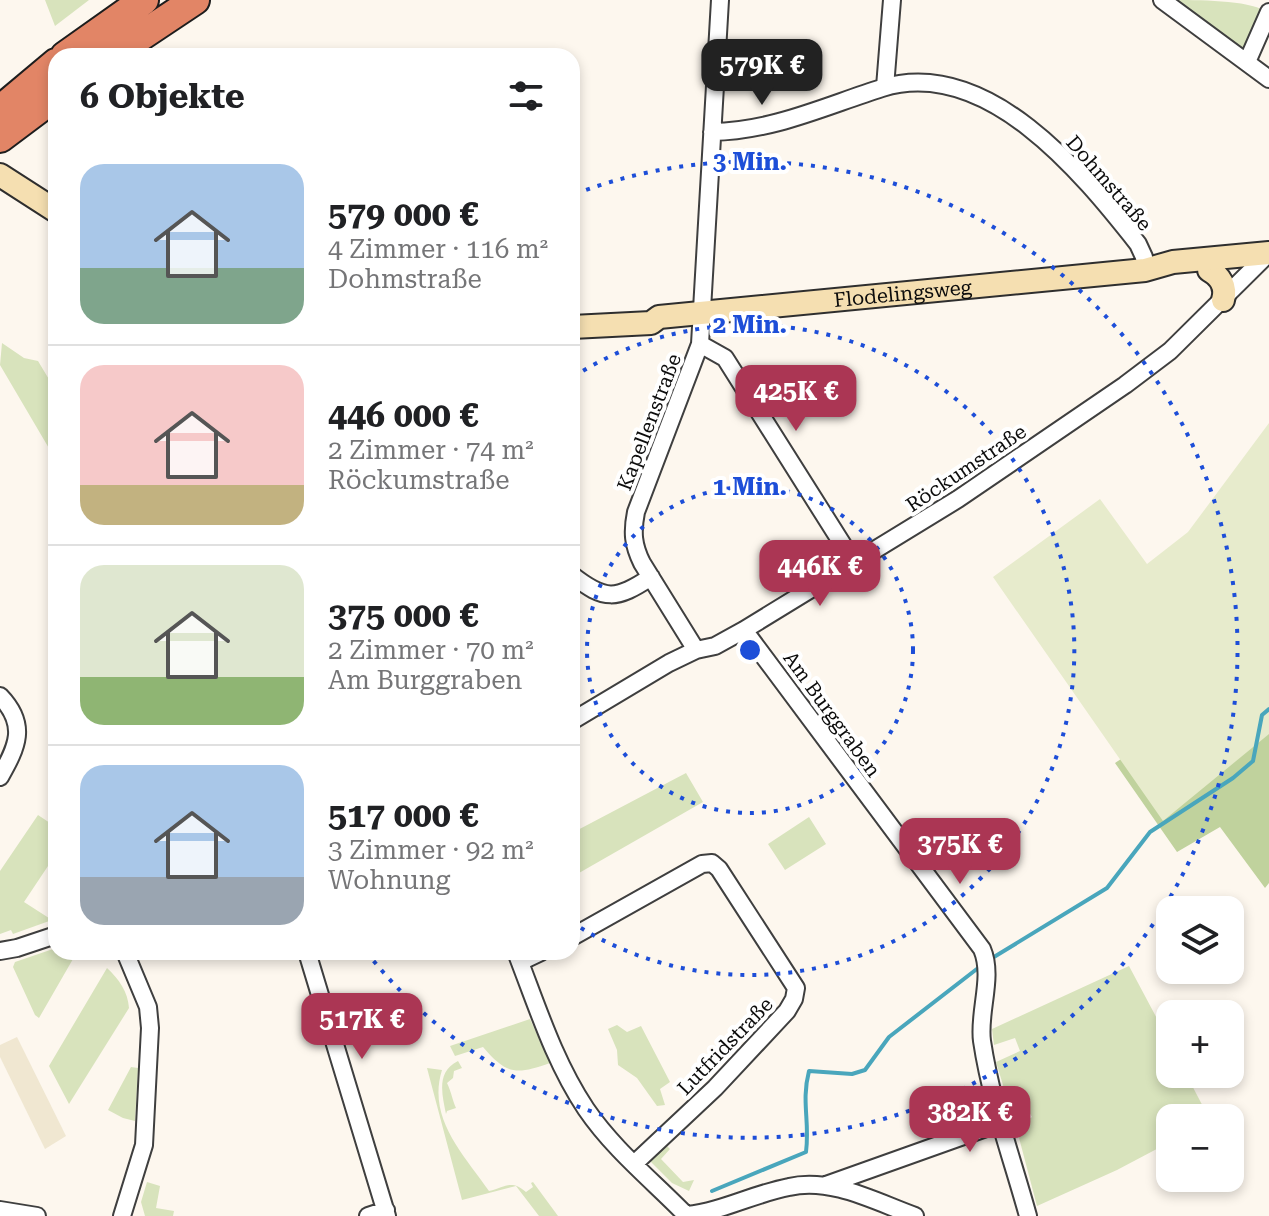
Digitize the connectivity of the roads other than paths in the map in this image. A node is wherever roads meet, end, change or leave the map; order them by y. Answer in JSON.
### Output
{"nodes":[{"id":1,"x":144,"y":0,"type":"edge"},
{"id":2,"x":195,"y":0,"type":"edge"},
{"id":3,"x":720,"y":0,"type":"edge"},
{"id":4,"x":892,"y":0,"type":"edge"},
{"id":5,"x":1162,"y":0,"type":"edge"},
{"id":6,"x":1269,"y":12,"type":"edge"},
{"id":7,"x":75,"y":48,"type":"edge"},
{"id":8,"x":123,"y":48,"type":"edge"},
{"id":9,"x":1247,"y":62,"type":"junction"},
{"id":10,"x":48,"y":65,"type":"edge"},
{"id":11,"x":48,"y":69,"type":"edge"},
{"id":12,"x":1269,"y":79,"type":"edge"},
{"id":13,"x":885,"y":87,"type":"junction"},
{"id":14,"x":0,"y":92,"type":"edge"},
{"id":15,"x":48,"y":102,"type":"edge"},
{"id":16,"x":0,"y":110,"type":"edge"},
{"id":17,"x":712,"y":132,"type":"junction"},
{"id":18,"x":0,"y":138,"type":"edge"},
{"id":19,"x":0,"y":175,"type":"edge"},
{"id":20,"x":48,"y":206,"type":"edge"},
{"id":21,"x":1269,"y":253,"type":"edge"},
{"id":22,"x":1145,"y":270,"type":"junction"},
{"id":23,"x":1209,"y":270,"type":"junction"},
{"id":24,"x":1223,"y":300,"type":"junction"},
{"id":25,"x":701,"y":314,"type":"junction"},
{"id":26,"x":581,"y":326,"type":"edge"},
{"id":27,"x":700,"y":344,"type":"junction"},
{"id":28,"x":855,"y":564,"type":"junction"},
{"id":29,"x":651,"y":577,"type":"junction"},
{"id":30,"x":580,"y":580,"type":"edge"},
{"id":31,"x":744,"y":630,"type":"junction"},
{"id":32,"x":696,"y":650,"type":"junction"},
{"id":33,"x":0,"y":696,"type":"edge"},
{"id":34,"x":580,"y":716,"type":"edge"},
{"id":35,"x":0,"y":777,"type":"edge"},
{"id":36,"x":580,"y":933,"type":"edge"},
{"id":37,"x":48,"y":938,"type":"edge"},
{"id":38,"x":0,"y":951,"type":"edge"},
{"id":39,"x":128,"y":960,"type":"edge"},
{"id":40,"x":309,"y":960,"type":"edge"},
{"id":41,"x":519,"y":960,"type":"edge"},
{"id":42,"x":1000,"y":1123,"type":"junction"},
{"id":43,"x":634,"y":1164,"type":"junction"},
{"id":44,"x":826,"y":1185,"type":"junction"},
{"id":45,"x":0,"y":1210,"type":"edge"},
{"id":46,"x":387,"y":1213,"type":"edge"},
{"id":47,"x":37,"y":1216,"type":"edge"},
{"id":48,"x":122,"y":1216,"type":"edge"},
{"id":49,"x":368,"y":1216,"type":"edge"},
{"id":50,"x":686,"y":1216,"type":"edge"},
{"id":51,"x":915,"y":1216,"type":"edge"},
{"id":52,"x":1028,"y":1216,"type":"edge"}],
"edges":[{"from":1,"to":7,"type":"highway"},
{"from":2,"to":8,"type":"highway"},
{"from":3,"to":17,"type":"street","name":"Kapellenstraße"},
{"from":4,"to":13,"type":"street"},
{"from":5,"to":9,"type":"street"},
{"from":6,"to":9,"type":"street"},
{"from":9,"to":12,"type":"street"},
{"from":10,"to":14,"type":"highway"},
{"from":11,"to":16,"type":"highway"},
{"from":13,"to":17,"type":"street","name":"Dohmstraße"},
{"from":13,"to":22,"type":"street","name":"Dohmstraße"},
{"from":15,"to":18,"type":"highway"},
{"from":17,"to":25,"type":"street","name":"Kapellenstraße"},
{"from":19,"to":20,"type":"street"},
{"from":21,"to":22,"type":"street","name":"Flodelingsweg"},
{"from":21,"to":23,"type":"street","name":"Flodelingsweg"},
{"from":21,"to":24,"type":"street","name":"Röckumstraße"},
{"from":22,"to":23,"type":"street","name":"Flodelingsweg"},
{"from":22,"to":25,"type":"street","name":"Flodelingsweg"},
{"from":23,"to":24,"type":"street"},
{"from":24,"to":28,"type":"street","name":"Röckumstraße"},
{"from":25,"to":26,"type":"street","name":"Flodelingsweg"},
{"from":25,"to":27,"type":"street","name":"Kapellenstraße"},
{"from":27,"to":28,"type":"street"},
{"from":27,"to":29,"type":"street","name":"Kapellenstraße"},
{"from":28,"to":31,"type":"street","name":"Röckumstraße"},
{"from":29,"to":30,"type":"street"},
{"from":29,"to":32,"type":"street","name":"Kapellenstraße"},
{"from":31,"to":32,"type":"street","name":"Röckumstraße"},
{"from":31,"to":42,"type":"street","name":"Am Burggraben"},
{"from":32,"to":34,"type":"street","name":"Röckumstraße"},
{"from":33,"to":35,"type":"street"},
{"from":36,"to":43,"type":"street","name":"Lutfridstraße"},
{"from":37,"to":38,"type":"street"},
{"from":39,"to":48,"type":"street"},
{"from":40,"to":46,"type":"street"},
{"from":41,"to":43,"type":"street"},
{"from":42,"to":44,"type":"street"},
{"from":42,"to":52,"type":"street","name":"Am Burggraben"},
{"from":43,"to":50,"type":"street"},
{"from":44,"to":50,"type":"street"},
{"from":44,"to":51,"type":"street"},
{"from":45,"to":47,"type":"street"},
{"from":46,"to":49,"type":"street"}]}
